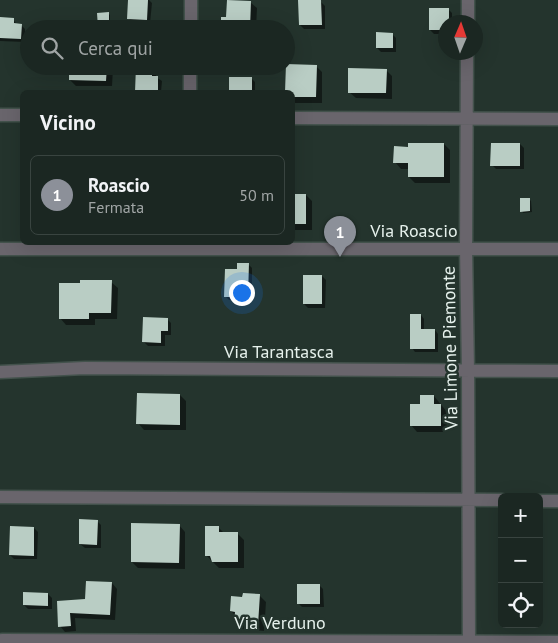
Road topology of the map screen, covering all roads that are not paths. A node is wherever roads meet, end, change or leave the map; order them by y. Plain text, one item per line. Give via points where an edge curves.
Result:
1 (190, 0) edge
2 (468, 0) edge
3 (468, 15) edge
4 (190, 20) edge
5 (468, 60) edge
6 (190, 75) edge
7 (190, 90) edge
8 (0, 115) edge
9 (20, 115) edge
10 (295, 118) edge
11 (466, 118) junction
12 (558, 119) edge
13 (0, 248) edge
14 (466, 248) junction
15 (558, 249) edge
16 (468, 370) junction
17 (558, 371) edge
18 (0, 372) edge
19 (1, 497) dead end
20 (469, 500) junction
21 (498, 500) edge
22 (543, 501) edge
23 (558, 501) edge
24 (2, 640) dead end
25 (469, 642) edge
26 (558, 642) edge

1 - 4 street
2 - 3 street
5 - 11 street, Via Limone Piemonte
6 - 7 street
8 - 9 street
10 - 11 street
11 - 12 street
11 - 14 street, Via Limone Piemonte
13 - 14 street, Via Roascio
14 - 15 street, Via Roascio
14 - 16 street, Via Limone Piemonte
16 - 17 street, Via Tarantasca
16 - 18 street, Via Tarantasca via 85,368
16 - 20 street, Via Limone Piemonte
19 - 20 street
20 - 21 street
20 - 25 street, Via Limone Piemonte
22 - 23 street
24 - 25 street, Via Verduno
25 - 26 street, Via Verduno

